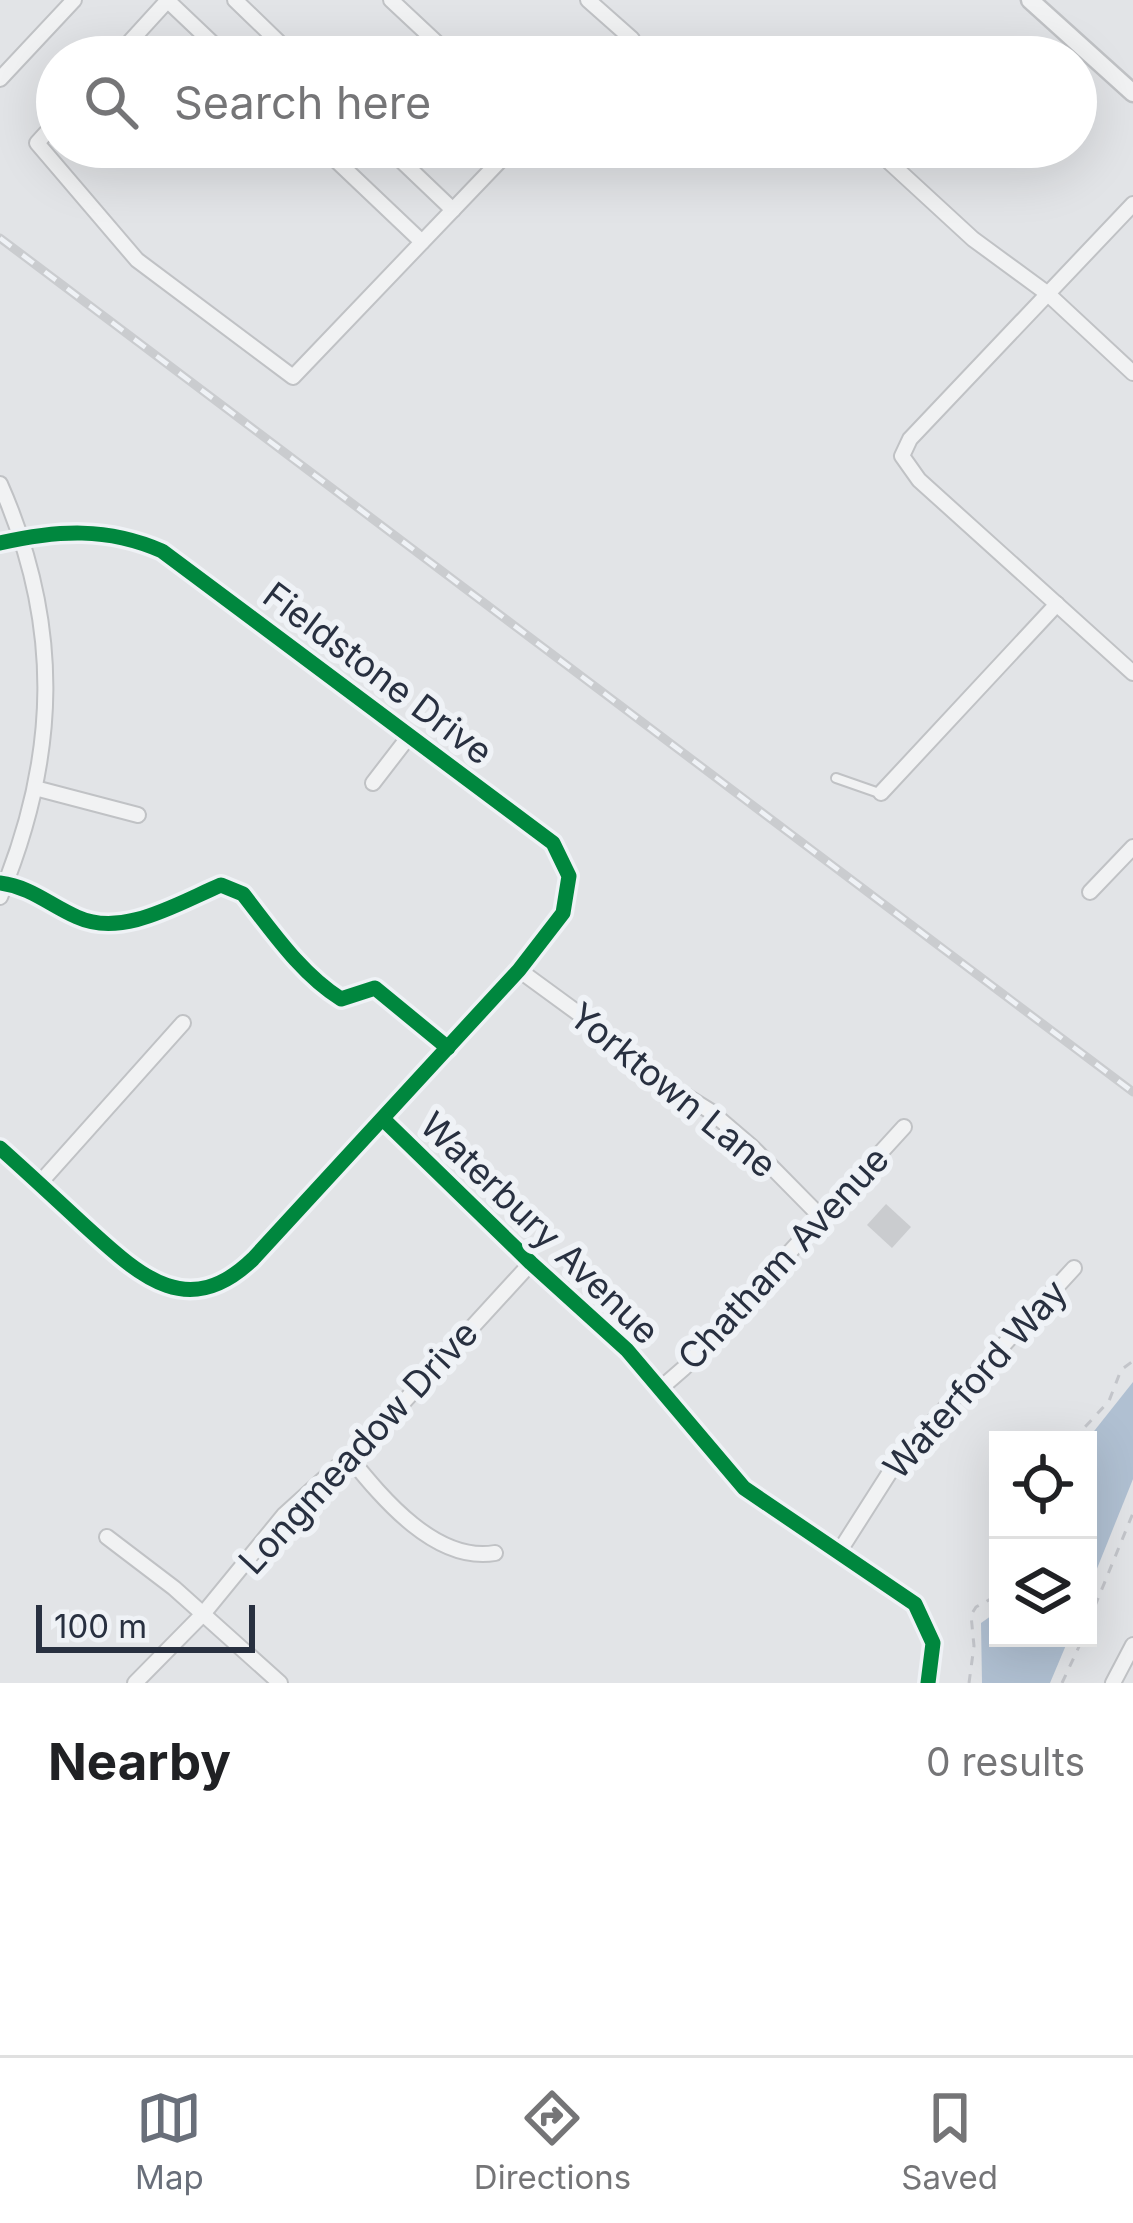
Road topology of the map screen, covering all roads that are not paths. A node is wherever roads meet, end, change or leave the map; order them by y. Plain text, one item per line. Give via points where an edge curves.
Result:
1 (74, 0) edge
2 (168, 0) edge
3 (235, 0) edge
4 (391, 0) edge
5 (588, 0) edge
6 (1030, 0) edge
7 (41, 36) edge
8 (135, 36) edge
9 (205, 36) edge
10 (272, 36) edge
11 (430, 36) edge
12 (629, 36) edge
13 (1070, 36) edge
14 (36, 41) edge
15 (1097, 60) edge
16 (0, 80) edge
17 (1133, 93) edge
18 (58, 168) edge
19 (344, 168) edge
20 (409, 168) edge
21 (493, 168) edge
22 (896, 168) edge
23 (1133, 204) edge
24 (453, 210) junction
25 (422, 242) junction
26 (1048, 294) junction
27 (1133, 373) edge
28 (0, 484) edge
29 (24, 538) junction
30 (0, 543) edge
31 (1057, 604) junction
32 (1133, 673) edge
33 (410, 735) junction
34 (836, 778) dead end
35 (373, 783) dead end
36 (34, 788) junction
37 (881, 793) joint
38 (138, 815) dead end
39 (1133, 847) edge
40 (1090, 892) dead end
41 (0, 897) edge
42 (519, 970) junction
43 (183, 1023) dead end
44 (383, 1118) junction
45 (904, 1126) dead end
46 (0, 1148) edge
47 (39, 1184) junction
48 (821, 1217) junction
49 (531, 1263) junction
50 (1075, 1268) dead end
51 (661, 1388) junction
52 (349, 1456) junction
53 (107, 1537) dead end
54 (839, 1552) junction
55 (496, 1553) dead end
56 (203, 1614) junction
57 (1133, 1645) edge
58 (136, 1683) edge
59 (280, 1683) edge
60 (928, 1683) edge
61 (1113, 1683) edge

1 - 7 street
2 - 8 street
2 - 9 street
3 - 10 street
4 - 11 street
5 - 12 street
6 - 13 street
14 - 16 street
15 - 17 street
18 - 25 street via 137,260 293,377
19 - 25 street
20 - 24 street
21 - 24 street
22 - 26 street
23 - 26 street
24 - 25 street
26 - 27 street
26 - 31 street via 903,448 904,464
28 - 29 street
29 - 30 street, Fieldstone Drive
29 - 33 street, Fieldstone Drive via 88,530 162,551
29 - 36 street via 47,663
31 - 32 street
31 - 37 street
33 - 35 street
33 - 42 street, Fieldstone Drive via 553,843 569,876 563,914
34 - 37 lane
36 - 38 street
36 - 41 street
39 - 40 street
42 - 44 street, Fieldstone Drive
42 - 48 street, Yorktown Lane via 628,1060 710,1111
43 - 47 street
44 - 47 street, Fieldstone Drive via 253,1259 224,1282 183,1290 157,1284 126,1262
44 - 49 street, Waterbury Avenue
45 - 48 street, Chatham Avenue
46 - 47 street, Fieldstone Drive
48 - 51 street, Chatham Avenue
49 - 51 street, Waterbury Avenue
49 - 52 street, Longmeadow Drive
50 - 54 street, Waterford Way via 897,1461
51 - 54 street, Waterbury Avenue via 744,1488
52 - 55 street via 417,1526 453,1549
52 - 56 street, Longmeadow Drive via 284,1515
53 - 56 street
54 - 60 street, Waterbury Avenue via 921,1613 933,1643
56 - 58 street, Longmeadow Drive
56 - 59 street
57 - 61 street

